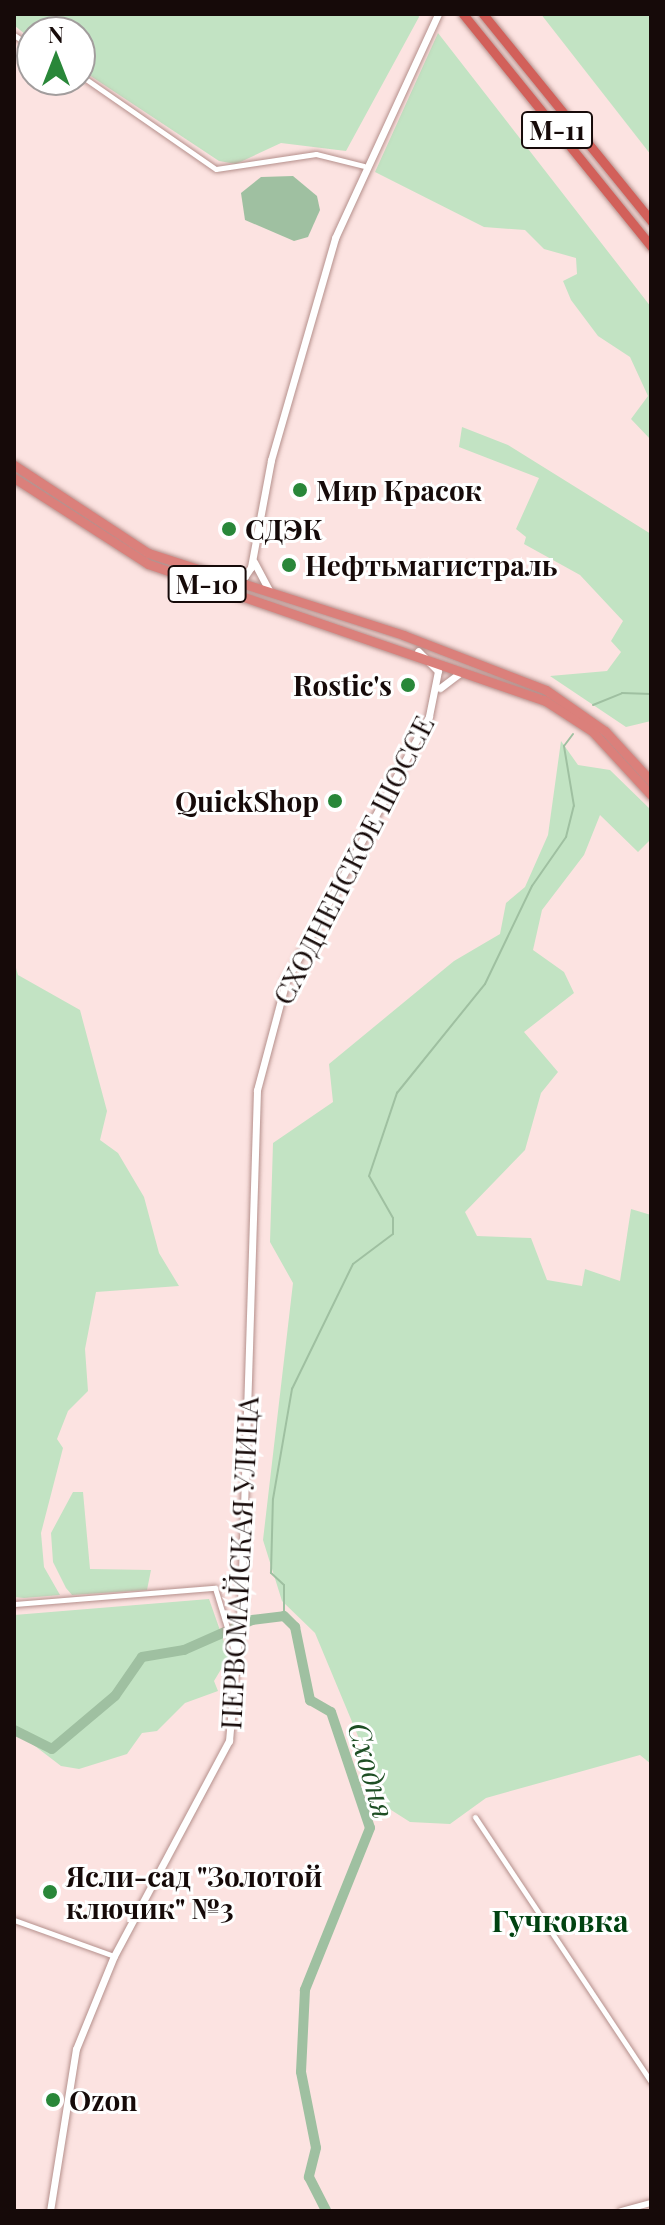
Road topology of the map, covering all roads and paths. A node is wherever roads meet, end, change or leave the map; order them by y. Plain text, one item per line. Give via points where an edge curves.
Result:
1 (438, 14) edge
2 (463, 14) edge
3 (483, 14) edge
4 (96, 86) edge
5 (364, 166) junction
6 (651, 221) edge
7 (651, 246) edge
8 (14, 465) edge
9 (14, 478) edge
10 (253, 560) junction
11 (222, 576) junction
12 (269, 590) junction
13 (418, 651) junction
14 (476, 672) junction
15 (435, 697) junction
16 (651, 781) edge
17 (651, 795) edge
18 (256, 1262) joint
19 (14, 1604) edge
20 (235, 1641) junction
21 (475, 1817) dead end
22 (14, 1920) edge
23 (114, 1956) junction
24 (651, 2082) edge
25 (651, 2203) edge
26 (50, 2211) edge
27 (621, 2211) edge

1 - 5 main road
2 - 7 highway, М-11
3 - 6 highway, М-11
4 - 5 street via 216,169 316,154
5 - 10 main road via 314,305 271,460
8 - 11 highway, М-10 via 130,543
9 - 13 highway, М-10 via 148,564
10 - 11 main road via 245,576
10 - 12 main road
11 - 12 highway, М-10
12 - 16 highway, М-10 via 546,690 605,731
13 - 14 highway, М-10
13 - 15 main road, СХОДНЕНСКОЕ ШОССЕ via 438,671
14 - 15 main road, СХОДНЕНСКОЕ ШОССЕ via 449,676
14 - 17 highway, М-10 via 568,714
15 - 18 main road, СХОДНЕНСКОЕ ШОССЕ via 275,1008 255,1102
18 - 20 main road, ПЕРВОМАЙСКАЯ УЛИЦА
19 - 20 street via 215,1588
20 - 23 main road, ПЕРВОМАЙСКАЯ УЛИЦА via 226,1749
21 - 24 street
22 - 23 street
23 - 26 main road, ПЕРВОМАЙСКАЯ УЛИЦА via 69,2076
25 - 27 street

